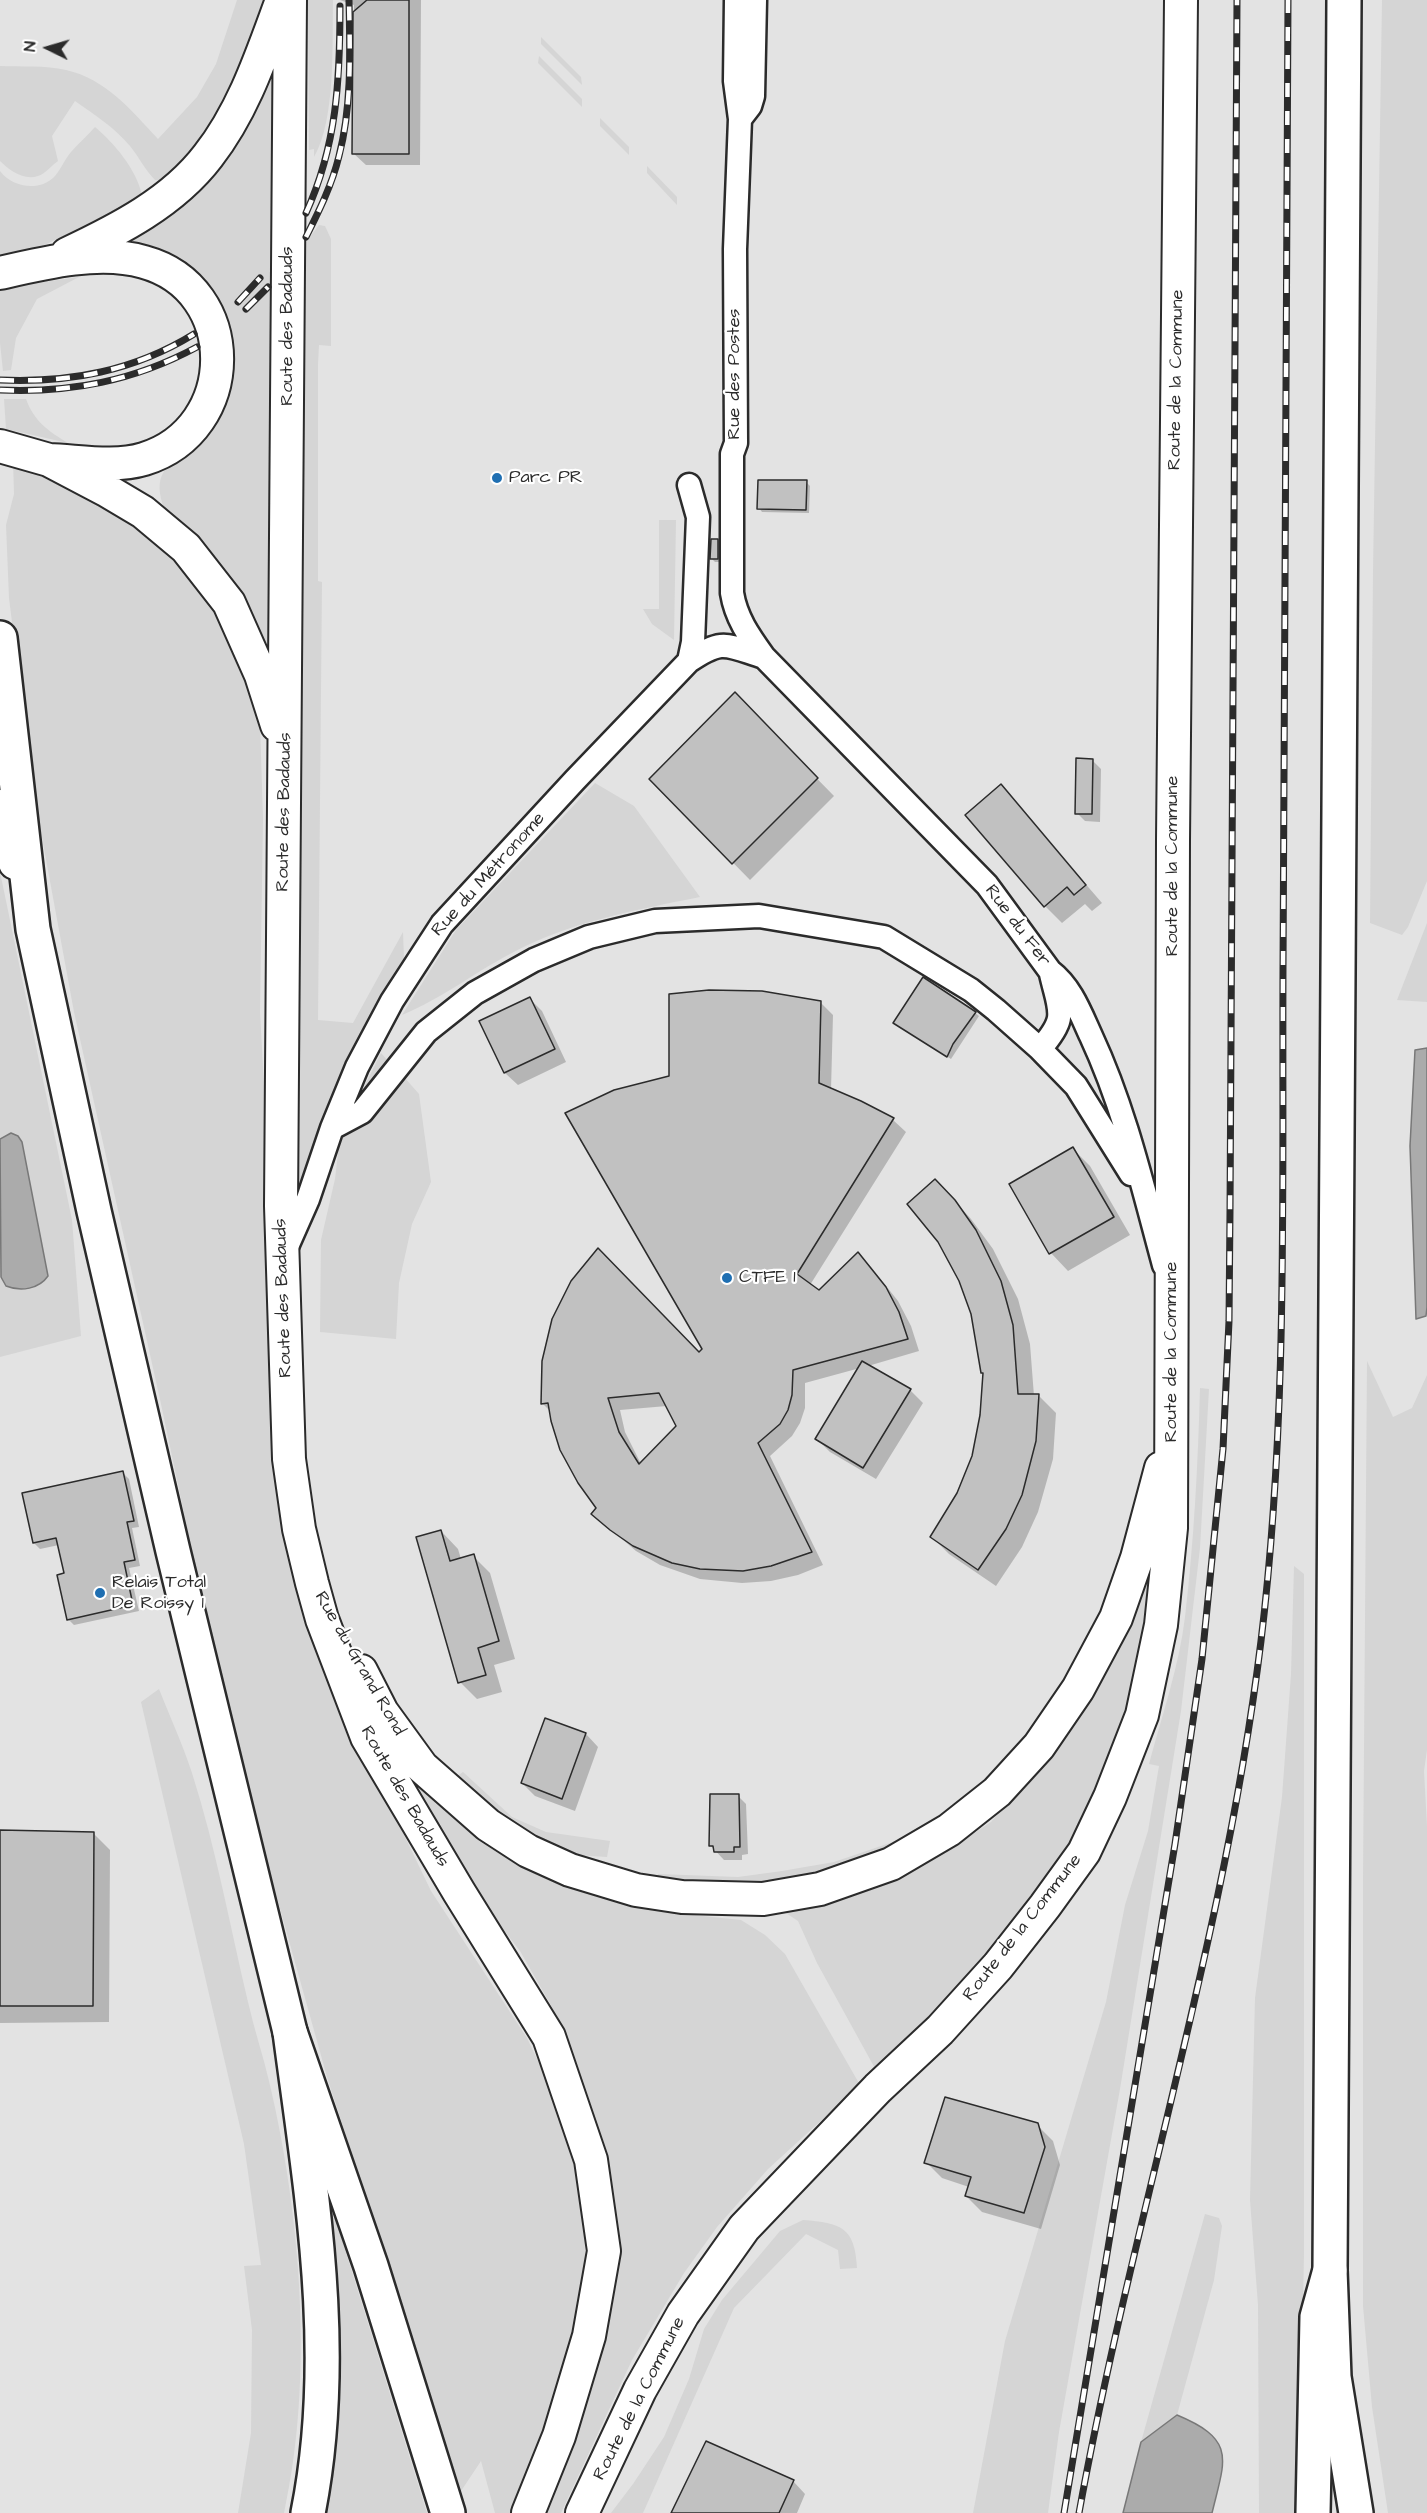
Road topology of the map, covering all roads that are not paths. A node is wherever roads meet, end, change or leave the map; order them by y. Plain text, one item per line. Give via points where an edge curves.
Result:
1 (282, 0) edge
2 (290, 0) edge
3 (736, 0) edge
4 (755, 0) edge
5 (1181, 0) edge
6 (1344, 0) edge
7 (740, 119) junction
8 (52, 261) junction
9 (0, 273) edge
10 (0, 446) edge
11 (49, 460) junction
12 (689, 485) dead end
13 (743, 626) joint
14 (0, 638) edge
15 (764, 657) junction
16 (689, 661) junction
17 (285, 749) junction
18 (0, 806) edge
19 (33, 929) junction
20 (1050, 971) junction
21 (1040, 1049) junction
22 (332, 1128) junction
23 (1146, 1199) junction
24 (283, 1255) junction
25 (1173, 1296) junction
26 (1172, 1425) junction
27 (312, 1583) junction
28 (290, 2032) junction
29 (1330, 2270) junction
30 (308, 2513) edge
31 (448, 2513) edge
32 (528, 2513) edge
33 (582, 2513) edge
34 (1312, 2513) edge
35 (1356, 2513) edge

1 - 8 main road via 252,82 208,157 176,190 139,217
2 - 17 main road, Route des Badauds
3 - 7 street, Rue des Postes via 735,81
4 - 7 street, Rue des Postes via 753,96
5 - 25 main road, Route de la Commune
6 - 29 main road
7 - 13 street, Rue des Postes via 732,593
8 - 9 main road
8 - 11 main road via 143,261 176,277 203,306 214,331 218,356 217,378 202,417 168,448 144,459 116,463
10 - 11 main road
11 - 17 main road via 143,512 186,548 230,603 261,675
12 - 16 street via 698,516
13 - 15 street, Rue du Fer
14 - 19 main road
15 - 16 street, Rue du Métronome via 720,645
15 - 20 street, Rue du Fer via 987,885
16 - 22 street, Rue du Métronome via 442,924 392,1001 357,1067
17 - 24 main road, Route des Badauds
18 - 19 main road
19 - 28 main road via 110,1279
20 - 21 street via 1060,1013 1057,1029
20 - 23 street, Rue du Fer via 1063,981 1072,996 1106,1066
21 - 22 street via 971,990 884,937 759,916 655,921 589,937 534,960 475,993 426,1032 362,1112
21 - 23 street via 1076,1086
22 - 24 street, Rue du Métronome via 308,1199
23 - 25 street, Rue du Fer
24 - 27 main road, Route des Badauds via 289,1459
25 - 26 main road, Route de la Commune
26 - 27 main road, Rue du Grand Rond via 1137,1558 1116,1618 1078,1689 1039,1746 997,1792 949,1830 891,1864 797,1893 763,1899 682,1898 570,1870 528,1851 488,1825 422,1767 382,1712
26 - 33 main road, Route de la Commune via 1172,1528 1159,1637 1142,1715 1084,1852 1046,1906 940,2030 878,2088 744,2228 678,2324 640,2390
27 - 32 main road, Route des Badauds via 367,1737 549,2037 591,2160 604,2251 591,2326 560,2436
28 - 30 main road via 317,2237 323,2331 322,2400
28 - 31 main road via 371,2266
29 - 34 main road via 1317,2318
29 - 35 main road via 1334,2377

